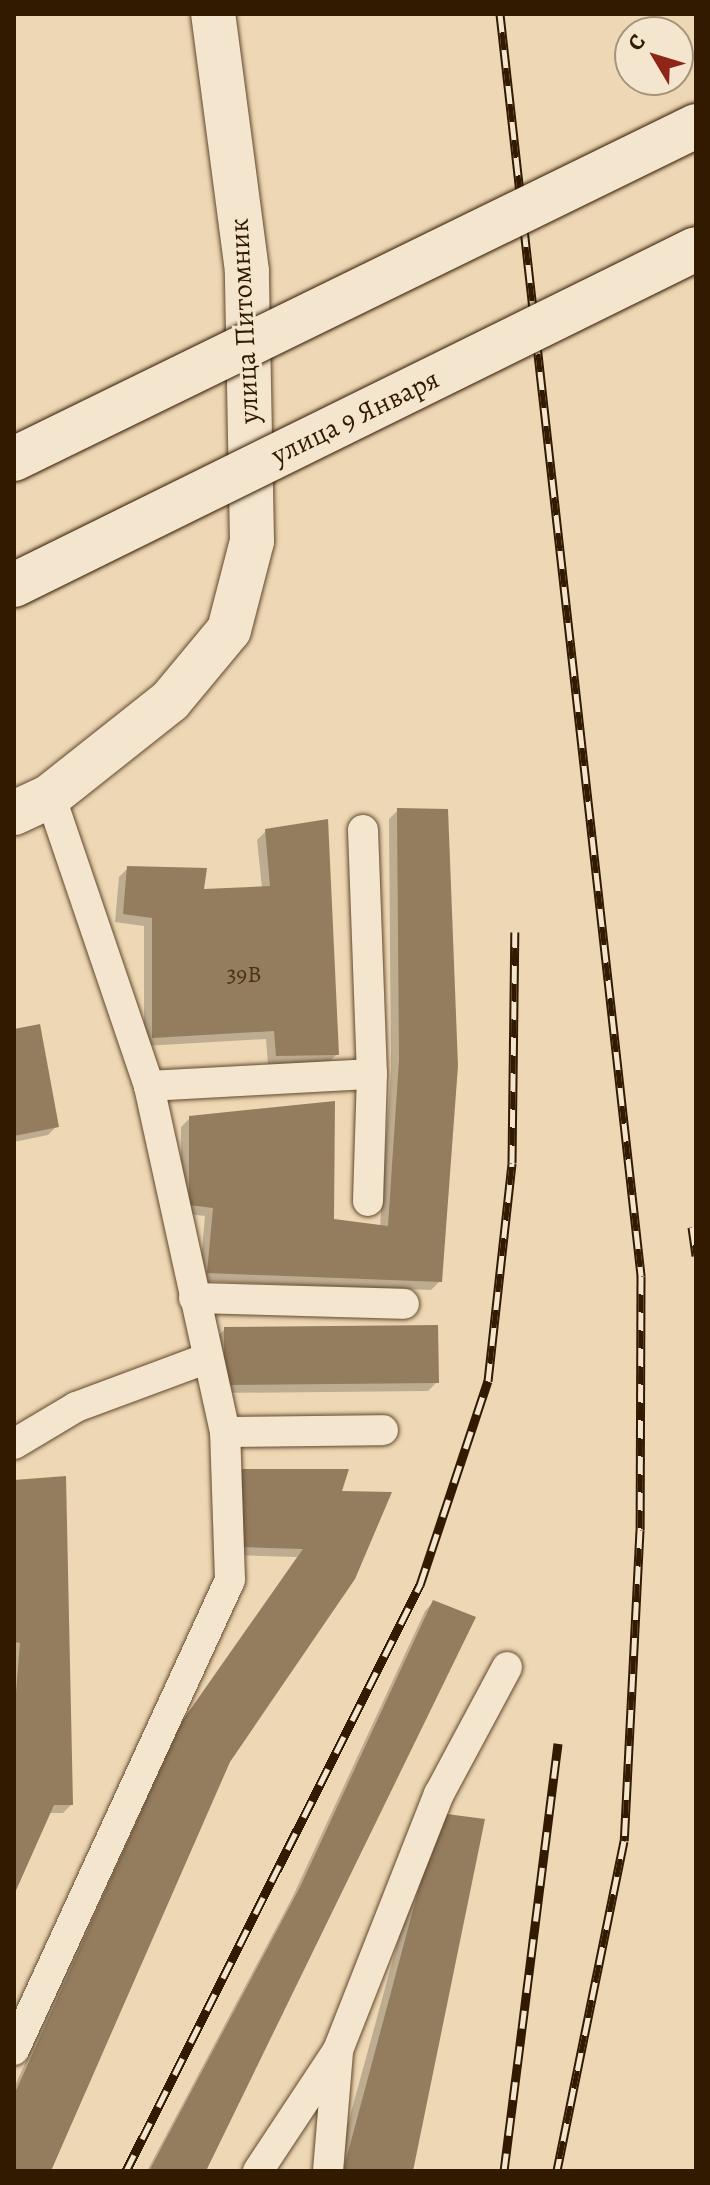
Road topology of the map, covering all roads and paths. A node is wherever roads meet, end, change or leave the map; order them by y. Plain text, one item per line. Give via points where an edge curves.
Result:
1 (213, 14) edge
2 (696, 126) edge
3 (696, 249) edge
4 (14, 459) edge
5 (14, 585) edge
6 (32, 804) edge
7 (363, 830) dead end
8 (372, 1074) junction
9 (149, 1086) junction
10 (368, 1201) dead end
11 (194, 1298) junction
12 (404, 1304) dead end
13 (208, 1358) junction
14 (383, 1430) dead end
15 (225, 1432) junction
16 (14, 1444) edge
17 (507, 1667) dead end
18 (14, 2050) edge
19 (338, 2050) junction
20 (258, 2171) edge
21 (328, 2171) edge

1 - 6 main road, улица Питомник via 247,271 252,541 229,630 170,701
2 - 4 main road, bridge
3 - 5 main road, улица 9 Января, bridge
6 - 9 lane
7 - 8 lane
8 - 9 lane
8 - 10 lane
9 - 11 lane
11 - 12 lane
11 - 13 lane
13 - 15 lane
13 - 16 lane via 76,1407
14 - 15 lane
15 - 18 lane via 230,1580
17 - 19 lane via 439,1794
19 - 20 lane
19 - 21 lane

